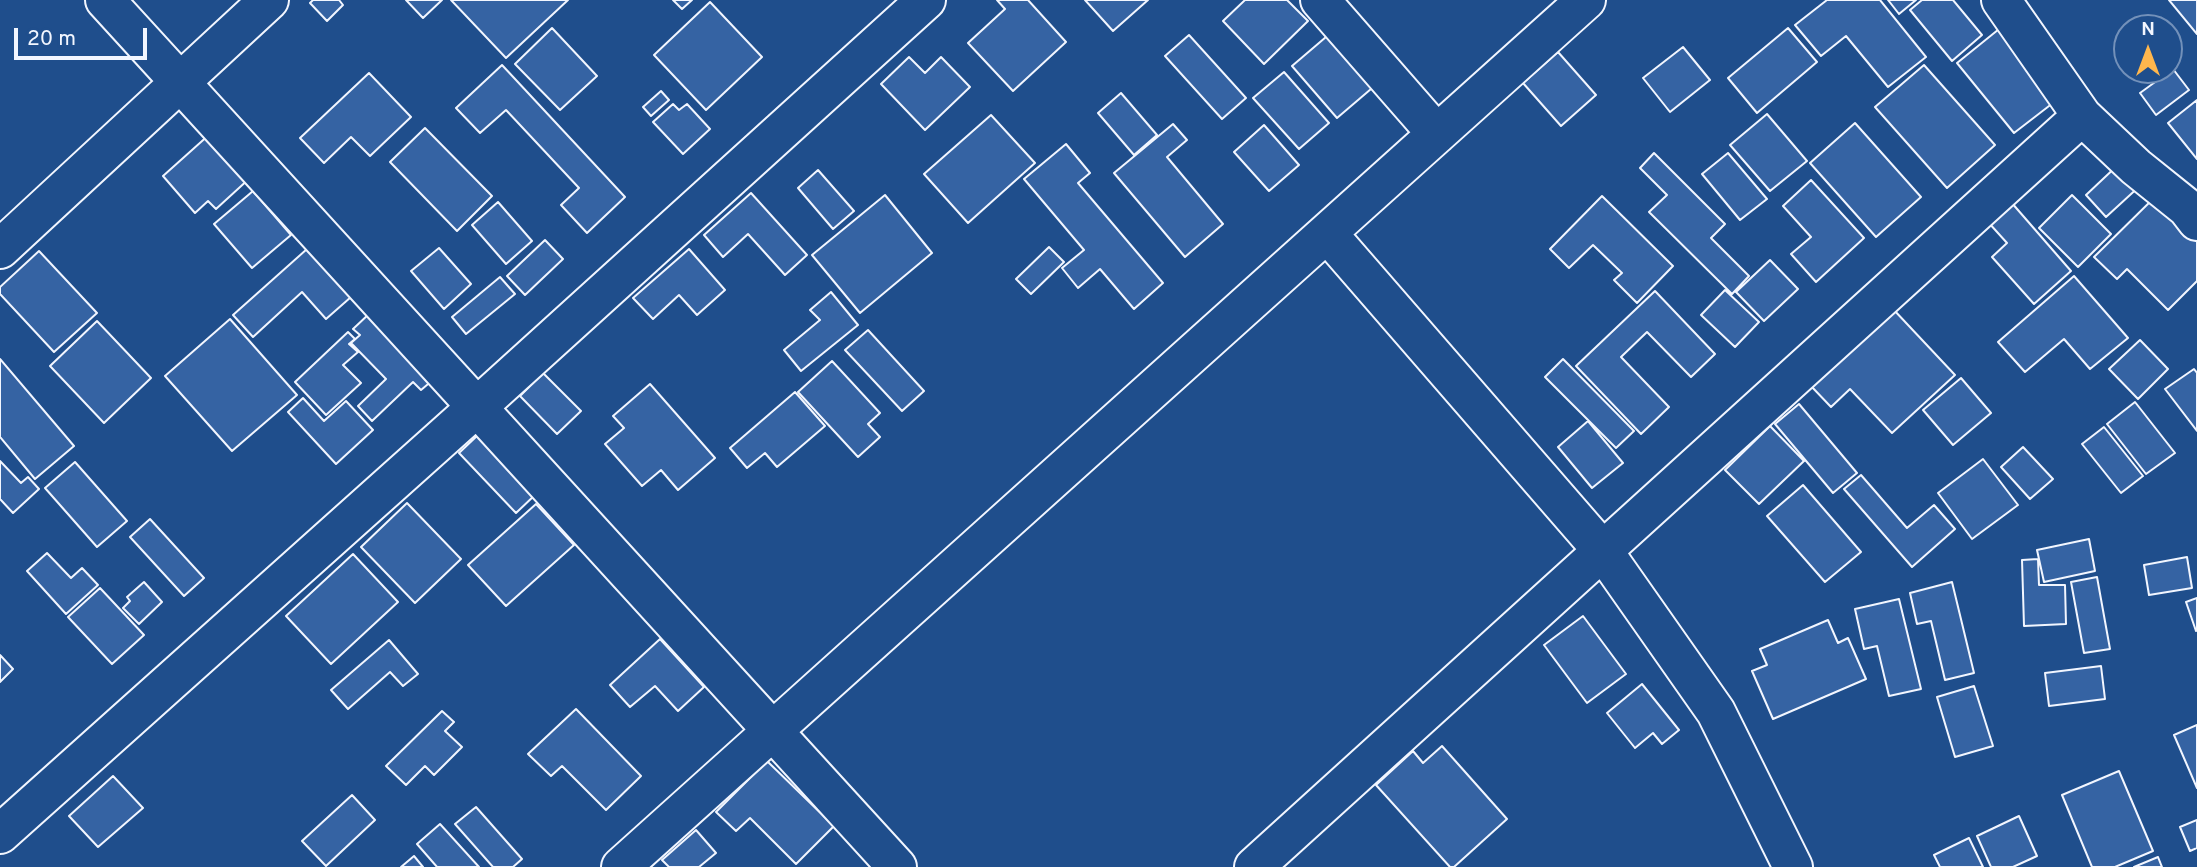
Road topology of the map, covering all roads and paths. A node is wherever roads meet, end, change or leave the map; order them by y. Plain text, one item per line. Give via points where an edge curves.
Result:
1 (105, 0) edge
2 (269, 0) edge
3 (926, 0) edge
4 (1320, 0) edge
5 (1586, 0) edge
6 (2001, 0) edge
7 (180, 82) junction
8 (2082, 116) junction
9 (1437, 134) junction
10 (2197, 221) edge
11 (1327, 233) junction
12 (0, 249) edge
13 (477, 407) junction
14 (1603, 551) junction
15 (773, 731) junction
16 (0, 834) edge
17 (621, 867) edge
18 (897, 867) edge
19 (1254, 867) edge
20 (1793, 867) edge

1 - 7 street
2 - 7 street
3 - 13 street
4 - 9 street
5 - 9 street
6 - 8 street
7 - 12 street
7 - 13 street
8 - 10 street
8 - 14 street
9 - 11 street
11 - 14 street
11 - 15 street
13 - 15 street
13 - 16 street
14 - 19 street
14 - 20 street via 1716,712
15 - 17 street
15 - 18 street

